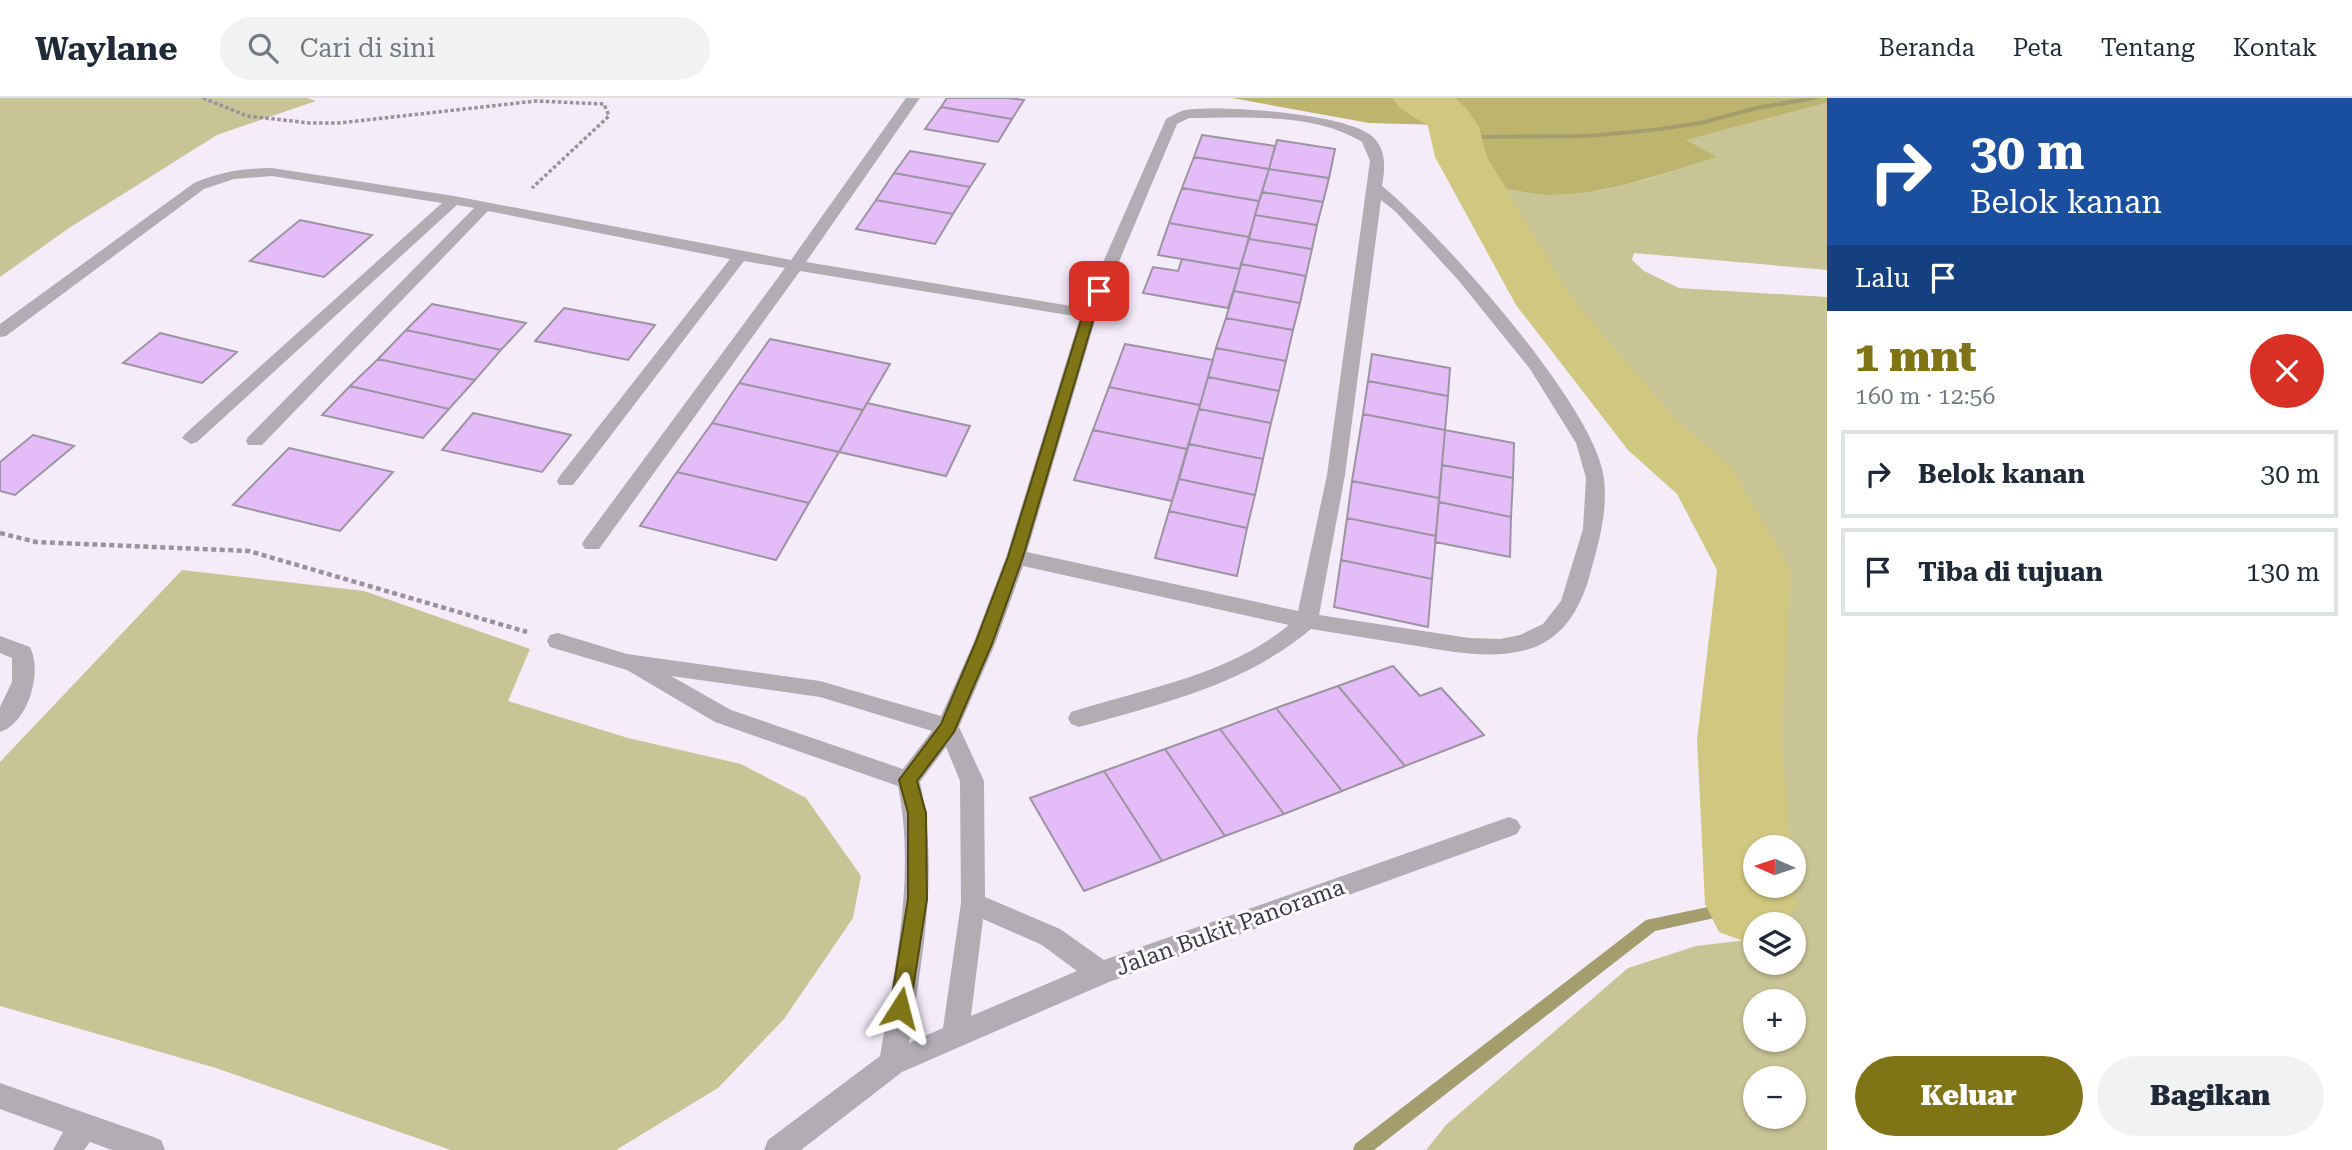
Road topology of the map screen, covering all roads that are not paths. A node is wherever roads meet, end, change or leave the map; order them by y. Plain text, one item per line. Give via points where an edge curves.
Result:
1 (913, 98) edge
2 (1374, 187) junction
3 (454, 200) junction
4 (484, 207) junction
5 (740, 257) junction
6 (795, 265) junction
7 (1089, 314) junction
8 (0, 332) edge
9 (191, 438) dead end
10 (255, 442) dead end
11 (566, 481) dead end
12 (592, 544) dead end
13 (1016, 557) junction
14 (1307, 621) junction
15 (558, 640) road end
16 (0, 644) edge
17 (627, 662) junction
18 (1079, 718) dead end
19 (0, 723) edge
20 (948, 727) junction
21 (908, 780) junction
22 (1509, 827) dead end
23 (973, 903) junction
24 (1101, 973) junction
25 (955, 1037) junction
26 (892, 1063) junction
27 (0, 1096) edge
28 (85, 1126) junction
29 (67, 1150) edge
30 (150, 1150) edge
31 (778, 1150) edge

1 - 6 street
2 - 7 street via 1378,164 1369,140 1341,126 1214,114 1177,117
2 - 14 street via 1336,475
2 - 14 street via 1401,209 1465,278 1566,408 1585,443 1595,478 1593,529 1571,604 1550,629 1525,642 1469,646
3 - 4 street
3 - 8 street via 272,172 219,177 199,186
3 - 9 street
4 - 5 street
4 - 10 street
5 - 6 street
5 - 11 street
6 - 7 street
6 - 12 street
7 - 13 street
13 - 14 street
13 - 20 street
14 - 18 street via 1249,662 1183,689
15 - 17 street
16 - 19 street via 22,653 26,676 13,707
17 - 20 street via 820,689
17 - 21 street via 723,716
20 - 21 street
20 - 23 street via 972,781
21 - 26 street via 917,813 917,899
22 - 24 street, Jalan Bukit Panorama
23 - 24 street via 1051,937
23 - 25 street
24 - 25 street, Jalan Bukit Panorama
25 - 26 street, Jalan Bukit Panorama
26 - 31 street, Jalan Bukit Panorama
27 - 28 street
28 - 29 street
28 - 30 street

